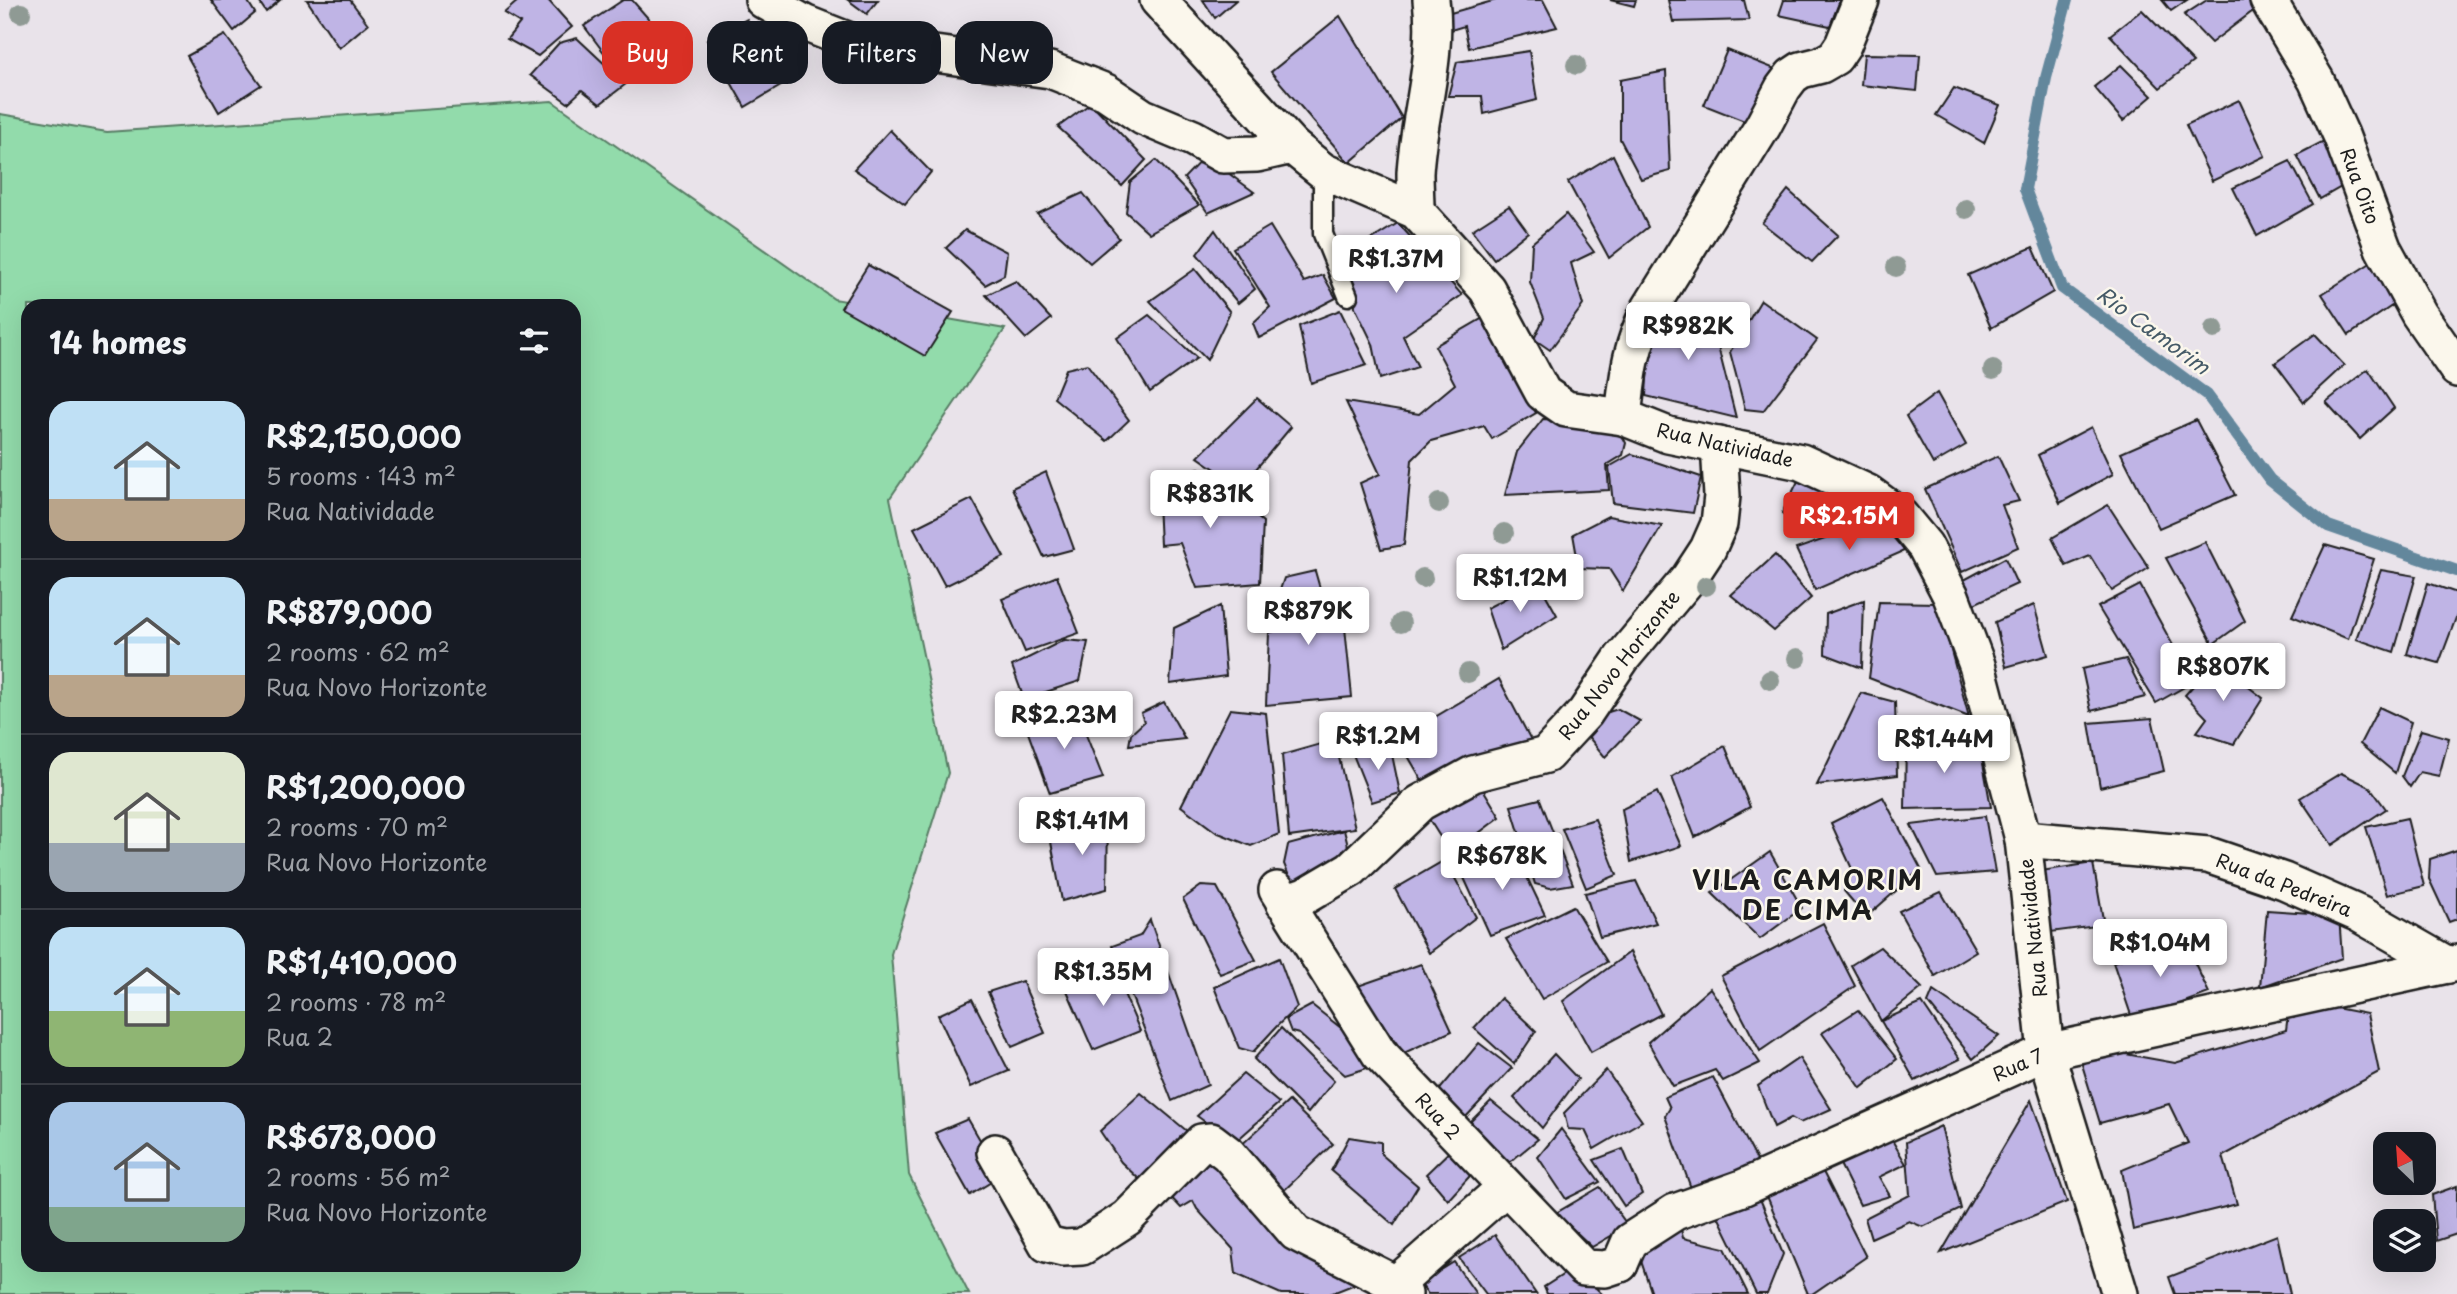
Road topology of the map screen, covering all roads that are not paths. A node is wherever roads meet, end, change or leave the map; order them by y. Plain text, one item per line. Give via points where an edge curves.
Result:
1 (763, 0) edge
2 (1158, 0) edge
3 (1431, 0) edge
4 (1861, 0) edge
5 (2268, 0) edge
6 (1292, 146) junction
7 (1322, 171) junction
8 (1416, 211) junction
9 (1348, 296) dead end
10 (2457, 369) edge
11 (1623, 417) junction
12 (1719, 445) junction
13 (2023, 839) junction
14 (1281, 896) joint
15 (2453, 964) edge
16 (2046, 1052) junction
17 (995, 1152) dead end
18 (1506, 1187) junction
19 (1624, 1279) edge
20 (1400, 1289) edge
21 (2120, 1294) edge

1 - 6 street via 855,43 1050,70 1105,92 1143,117 1223,155
2 - 6 street, Rua Natividade
3 - 8 street via 1431,62 1415,172
4 - 11 street via 1835,57 1801,70 1783,88 1650,309 1633,346
5 - 10 street, Rua Oito via 2316,80 2383,248 2419,314
6 - 7 street, Rua Natividade
7 - 8 street, Rua Natividade
7 - 9 lane via 1323,233
8 - 11 street, Rua Natividade via 1487,289 1543,393 1566,409
11 - 12 street, Rua Natividade via 1668,435
12 - 13 street, Rua Natividade via 1801,462 1837,477 1901,517 1925,546 1951,596 1977,665
12 - 14 street, Rua Novo Horizonte via 1722,495 1708,549 1622,657 1585,713 1546,755 1473,774 1420,803 1351,869 1305,896
13 - 15 street, Rua da Pedreira via 2208,855 2359,914
13 - 16 street, Rua Natividade
14 - 18 street, Rua 2 via 1379,1053
15 - 16 street, Rua 7
16 - 19 street, Rua 7 via 1742,1188 1675,1212 1630,1241
16 - 21 street, Rua Natividade
17 - 20 street via 1047,1244 1063,1248 1082,1247 1127,1217 1202,1142 1211,1141 1228,1154 1296,1233
18 - 19 street, Rua 2 via 1584,1268 1605,1269
18 - 20 street

